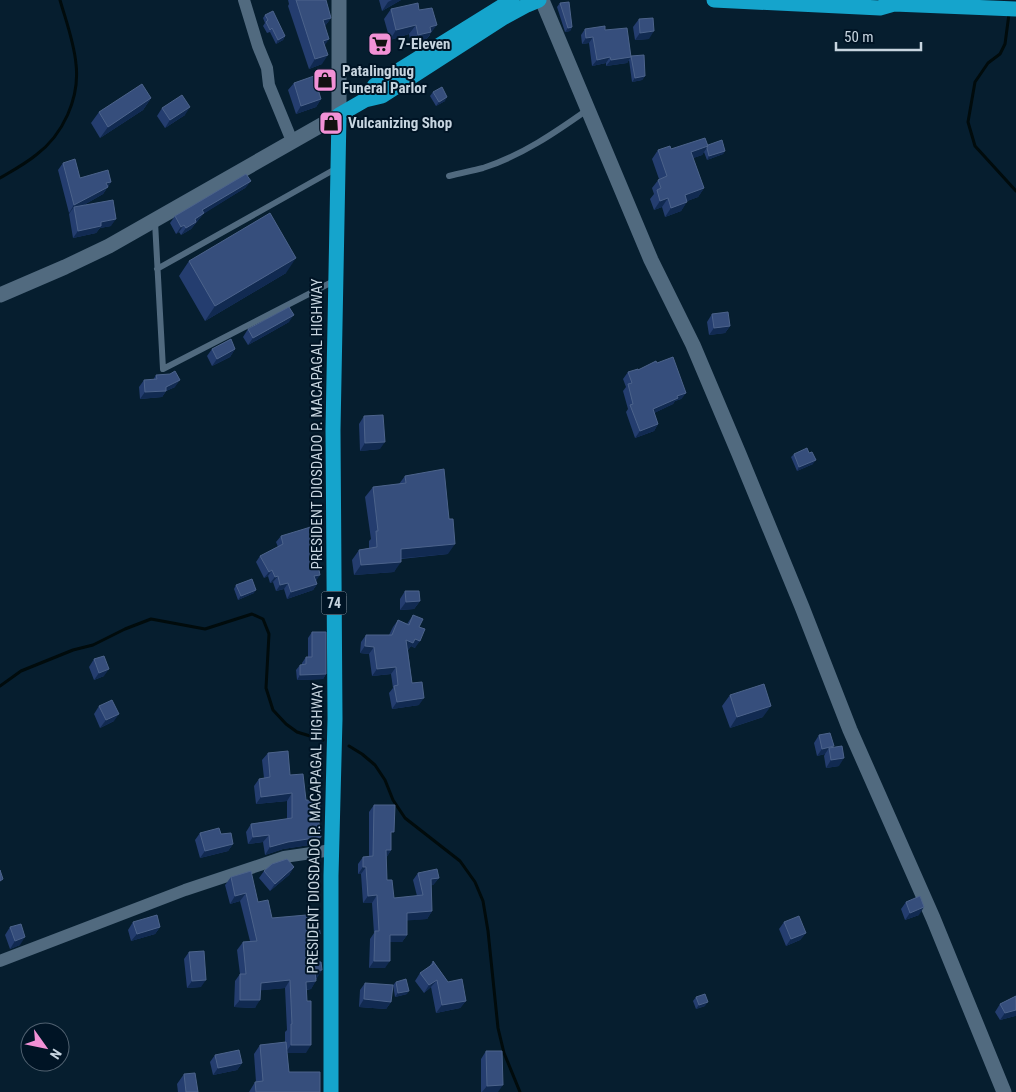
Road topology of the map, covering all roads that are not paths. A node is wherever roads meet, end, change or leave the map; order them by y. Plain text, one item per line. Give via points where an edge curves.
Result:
1 (244, 0) edge
2 (339, 0) edge
3 (512, 0) edge
4 (540, 0) edge
5 (714, 0) edge
6 (735, 1) edge
7 (889, 2) edge
8 (1016, 9) edge
9 (365, 100) junction
10 (588, 110) junction
11 (339, 115) junction
12 (292, 141) junction
13 (338, 167) junction
14 (449, 176) dead end
15 (155, 220) junction
16 (157, 269) junction
17 (335, 281) junction
18 (0, 295) edge
19 (332, 850) junction
20 (0, 961) edge
21 (331, 1092) edge
22 (1004, 1092) edge

1 - 12 street via 267,68 269,86
2 - 11 street
3 - 9 highway via 375,85
4 - 9 highway via 503,18 382,96
4 - 10 street
5 - 6 highway
6 - 7 highway via 880,8
7 - 8 highway
9 - 11 highway
10 - 14 lane via 506,159
10 - 22 street via 651,260 693,345 850,730
11 - 12 street
11 - 13 highway, PRESIDENT DIOSDADO P. MACAPAGAL HIGHWAY / 74
12 - 15 street
13 - 16 lane
13 - 17 highway, PRESIDENT DIOSDADO P. MACAPAGAL HIGHWAY / 74
15 - 16 lane
15 - 18 street via 65,268
16 - 17 lane via 163,369
17 - 19 highway, PRESIDENT DIOSDADO P. MACAPAGAL HIGHWAY / 74
19 - 20 street via 284,857 185,890
19 - 21 highway, PRESIDENT DIOSDADO P. MACAPAGAL HIGHWAY / 74

